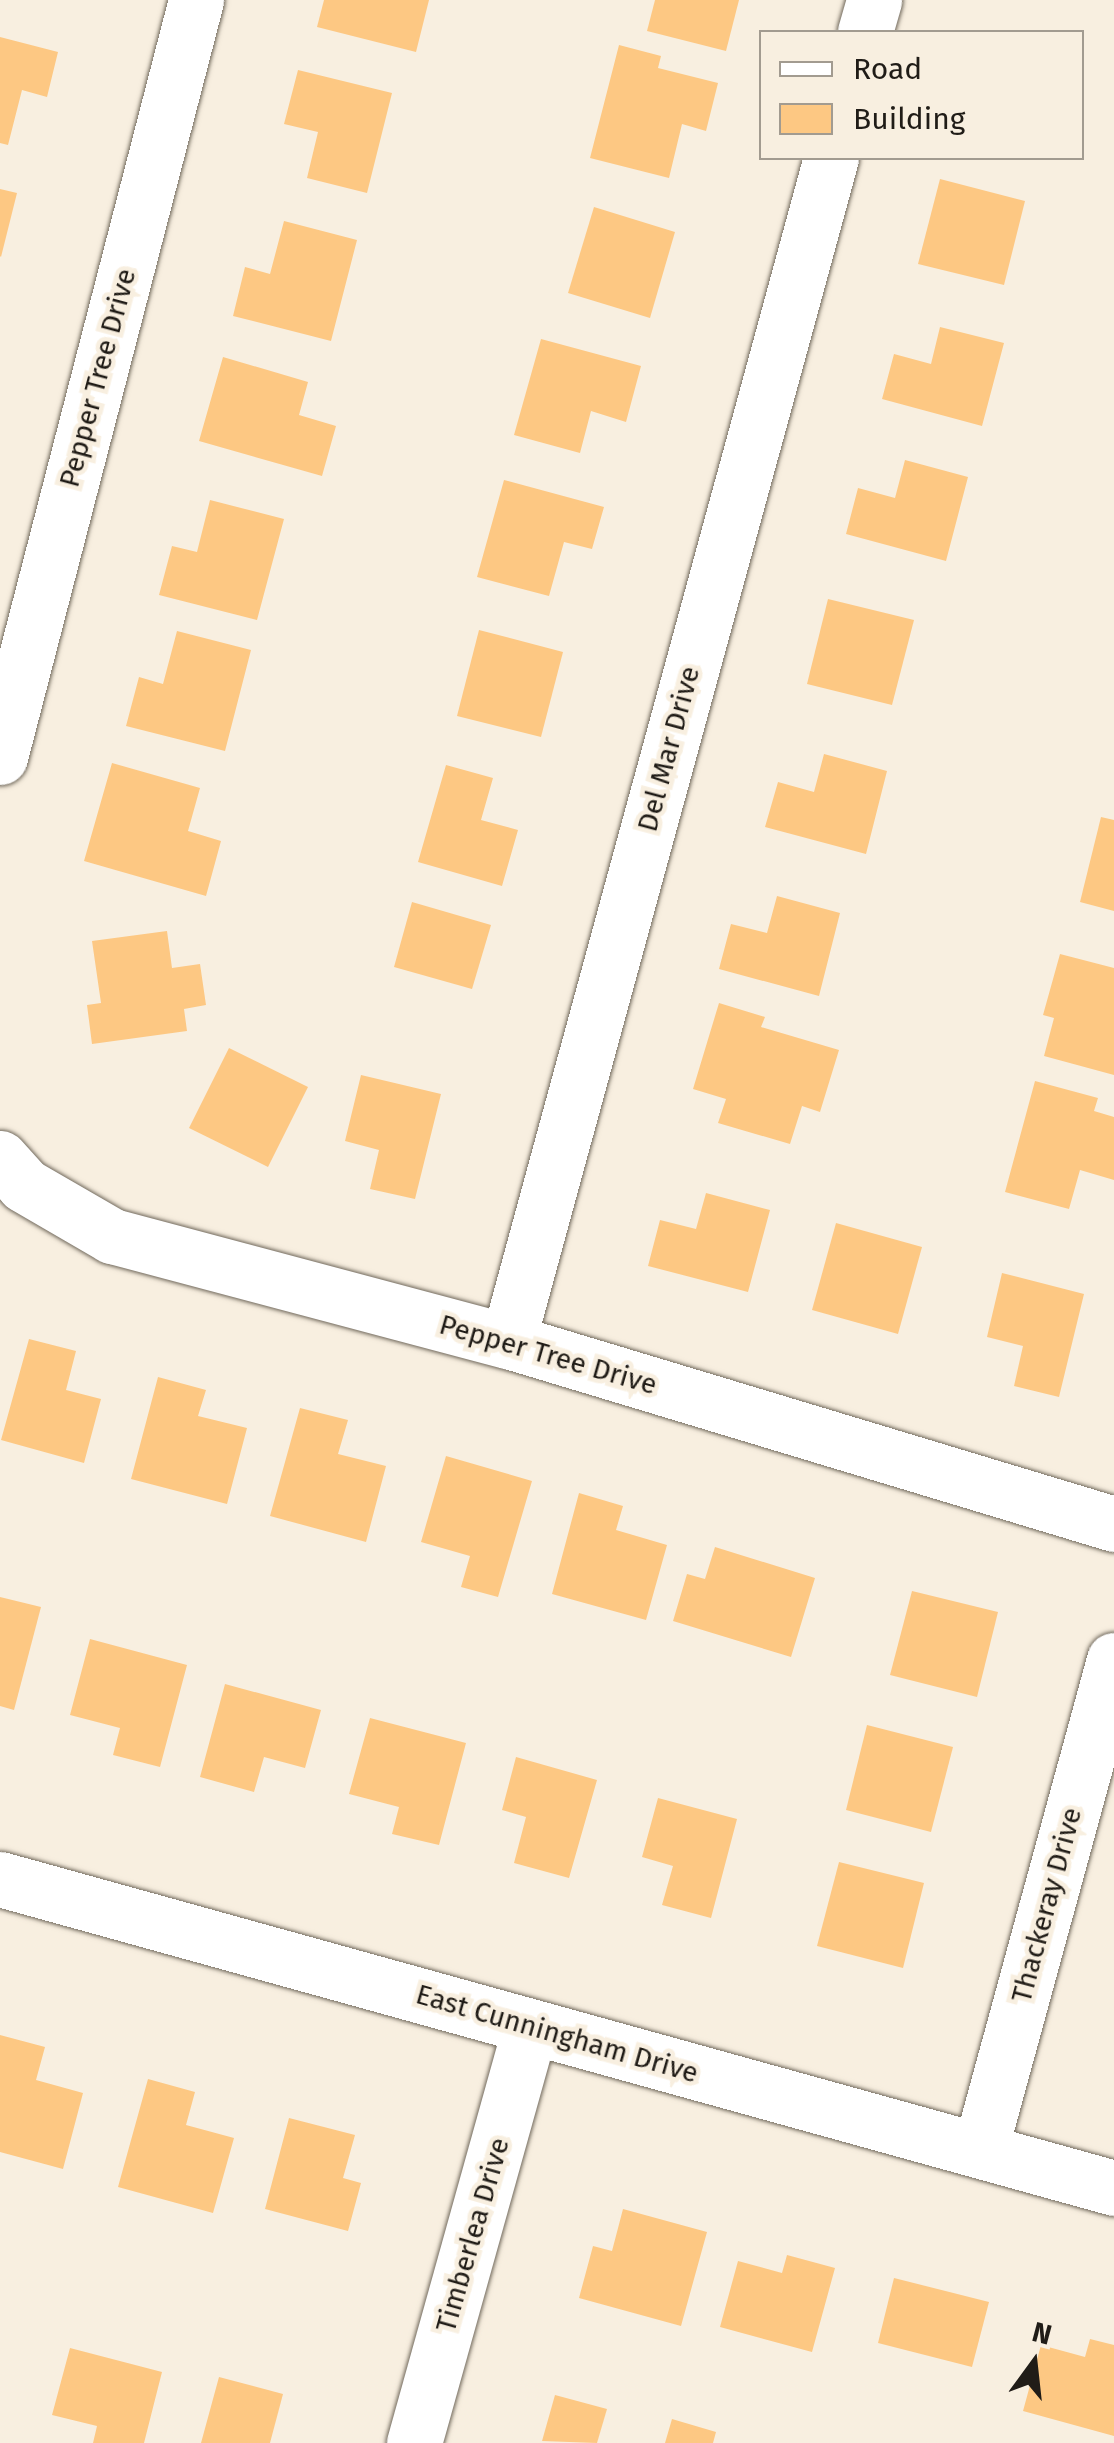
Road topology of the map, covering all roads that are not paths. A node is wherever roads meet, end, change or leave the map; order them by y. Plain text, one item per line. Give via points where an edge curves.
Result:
1 (196, 0) edge
2 (874, 0) edge
3 (866, 30) edge
4 (830, 160) edge
5 (0, 757) edge
6 (8, 1180) edge
7 (508, 1341) junction
8 (1114, 1524) edge
9 (1114, 1660) edge
10 (0, 1878) edge
11 (530, 2027) junction
12 (980, 2150) junction
13 (1114, 2188) edge
14 (414, 2443) edge

1 - 5 street, Pepper Tree Drive
2 - 3 street
4 - 7 street, Del Mar Drive
6 - 7 street, Pepper Tree Drive via 112,1236
7 - 8 street, Pepper Tree Drive
9 - 12 street, Thackeray Drive
10 - 11 street, East Cunningham Drive
11 - 12 street, East Cunningham Drive
11 - 14 street, Timberlea Drive
12 - 13 street, East Cunningham Drive

